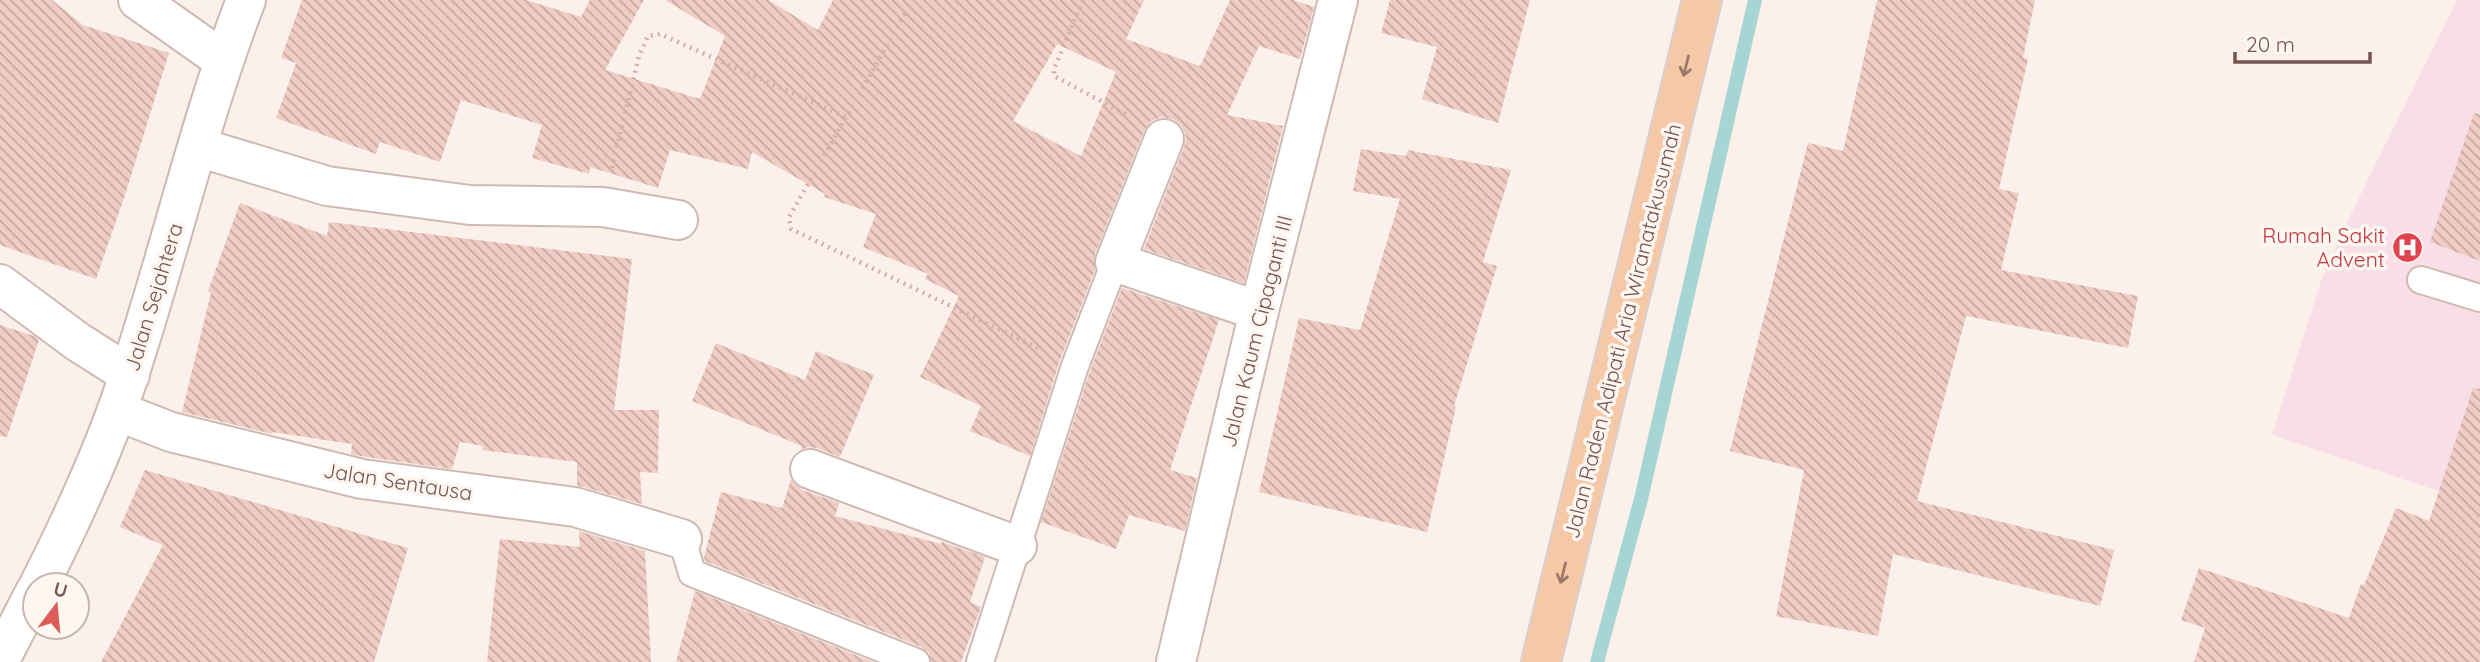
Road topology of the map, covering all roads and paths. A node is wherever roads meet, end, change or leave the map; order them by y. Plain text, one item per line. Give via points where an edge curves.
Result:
1 (138, 0) edge
2 (246, 0) edge
3 (1083, 0) edge
4 (1338, 0) edge
5 (1702, 0) edge
6 (905, 14) dead end
7 (223, 60) junction
8 (846, 117) junction
9 (1164, 139) joint
10 (198, 147) junction
11 (603, 207) junction
12 (678, 220) dead end
13 (1115, 262) junction
14 (2421, 280) dead end
15 (0, 284) edge
16 (2480, 298) edge
17 (1259, 312) junction
18 (1075, 366) junction
19 (130, 375) junction
20 (117, 411) junction
21 (810, 469) dead end
22 (682, 539) joint
23 (1017, 546) junction
24 (46, 571) edge
25 (21, 619) edge
26 (0, 660) edge
27 (916, 662) edge
28 (980, 662) edge
29 (1176, 662) edge
30 (1541, 662) edge

1 - 7 street
2 - 7 street, Jalan Sejahtera
3 - 9 path via 1054,69 1056,79
4 - 17 street, Jalan Kaum Cipaganti III
5 -> 30 main road, Jalan Raden Adipati Aria Wiranatakusumah
6 - 8 path
7 - 10 street, Jalan Sejahtera
8 - 11 path via 660,34 648,36 639,56
8 - 18 path via 789,217 791,229
9 - 13 street
10 - 11 street via 327,186 470,205
10 - 19 street, Jalan Sejahtera
11 - 12 street
13 - 17 street
13 - 18 lane
14 - 16 lane
15 - 19 street
17 - 29 street, Jalan Kaum Cipaganti III
18 - 23 lane
19 - 20 street, Jalan Sejahtera
20 - 22 street, Jalan Sentausa via 171,432 362,479 575,507
20 - 24 street, Jalan Sejahtera
21 - 23 street
22 - 27 lane via 692,573
23 - 28 lane
25 - 26 street

